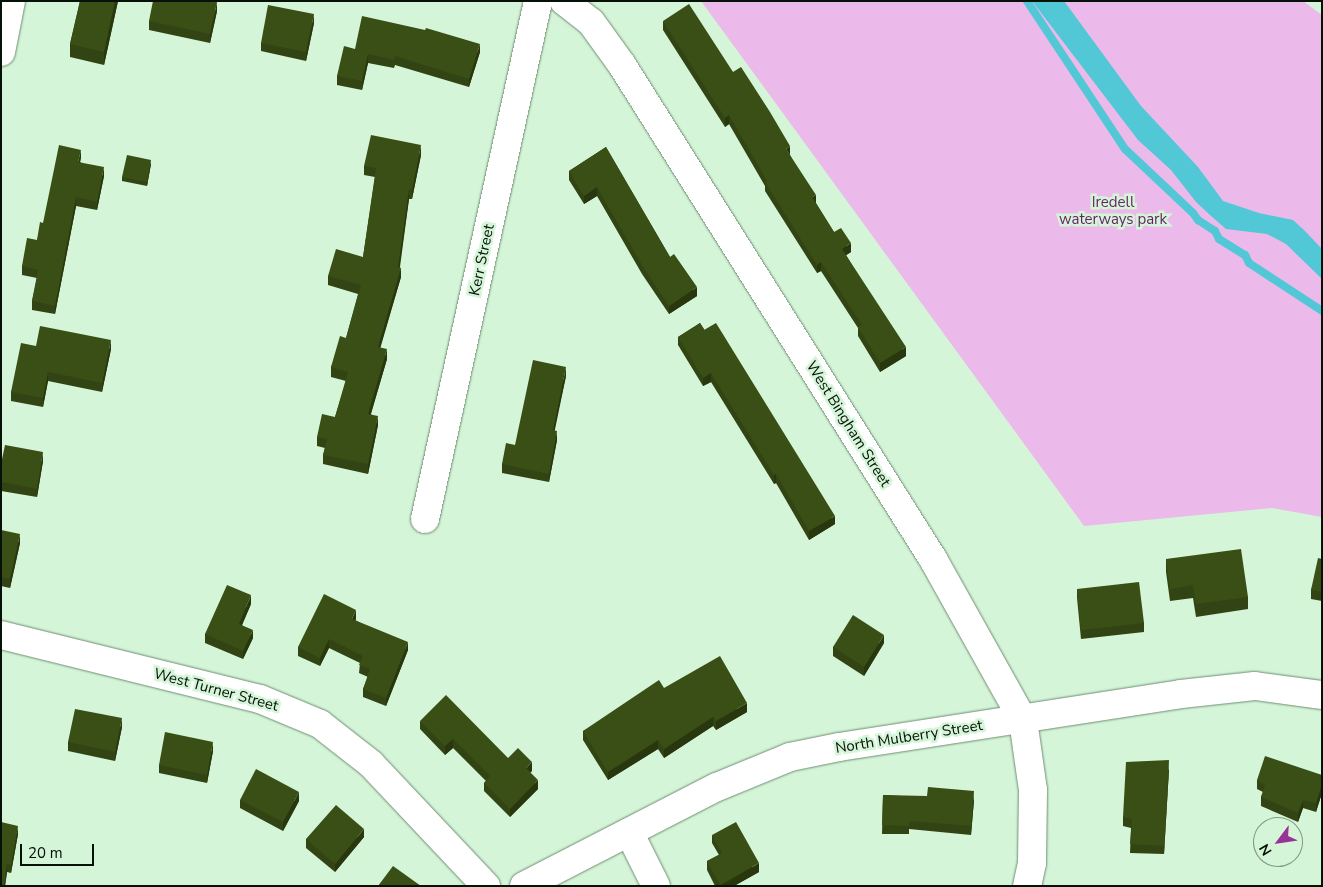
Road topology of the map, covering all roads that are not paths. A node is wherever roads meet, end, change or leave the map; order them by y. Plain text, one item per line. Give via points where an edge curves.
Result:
1 (11, 1) edge
2 (538, 1) edge
3 (564, 1) edge
4 (1, 52) edge
5 (425, 519) dead end
6 (1, 636) edge
7 (1322, 695) edge
8 (1023, 720) junction
9 (629, 832) junction
10 (486, 886) edge
11 (524, 886) edge
12 (656, 886) edge
13 (1026, 886) edge

1 - 4 street
2 - 5 street, Kerr Street
3 - 8 street, West Bingham Street via 591,22 622,65 933,559
6 - 10 street, West Turner Street via 260,699 320,724 371,764
7 - 8 street, North Mulberry Street via 1256,686 1181,694
8 - 9 street, North Mulberry Street via 839,746 790,757 717,787
8 - 13 street, West Bingham Street via 1034,790 1032,863
9 - 11 street, North Mulberry Street
9 - 12 street

